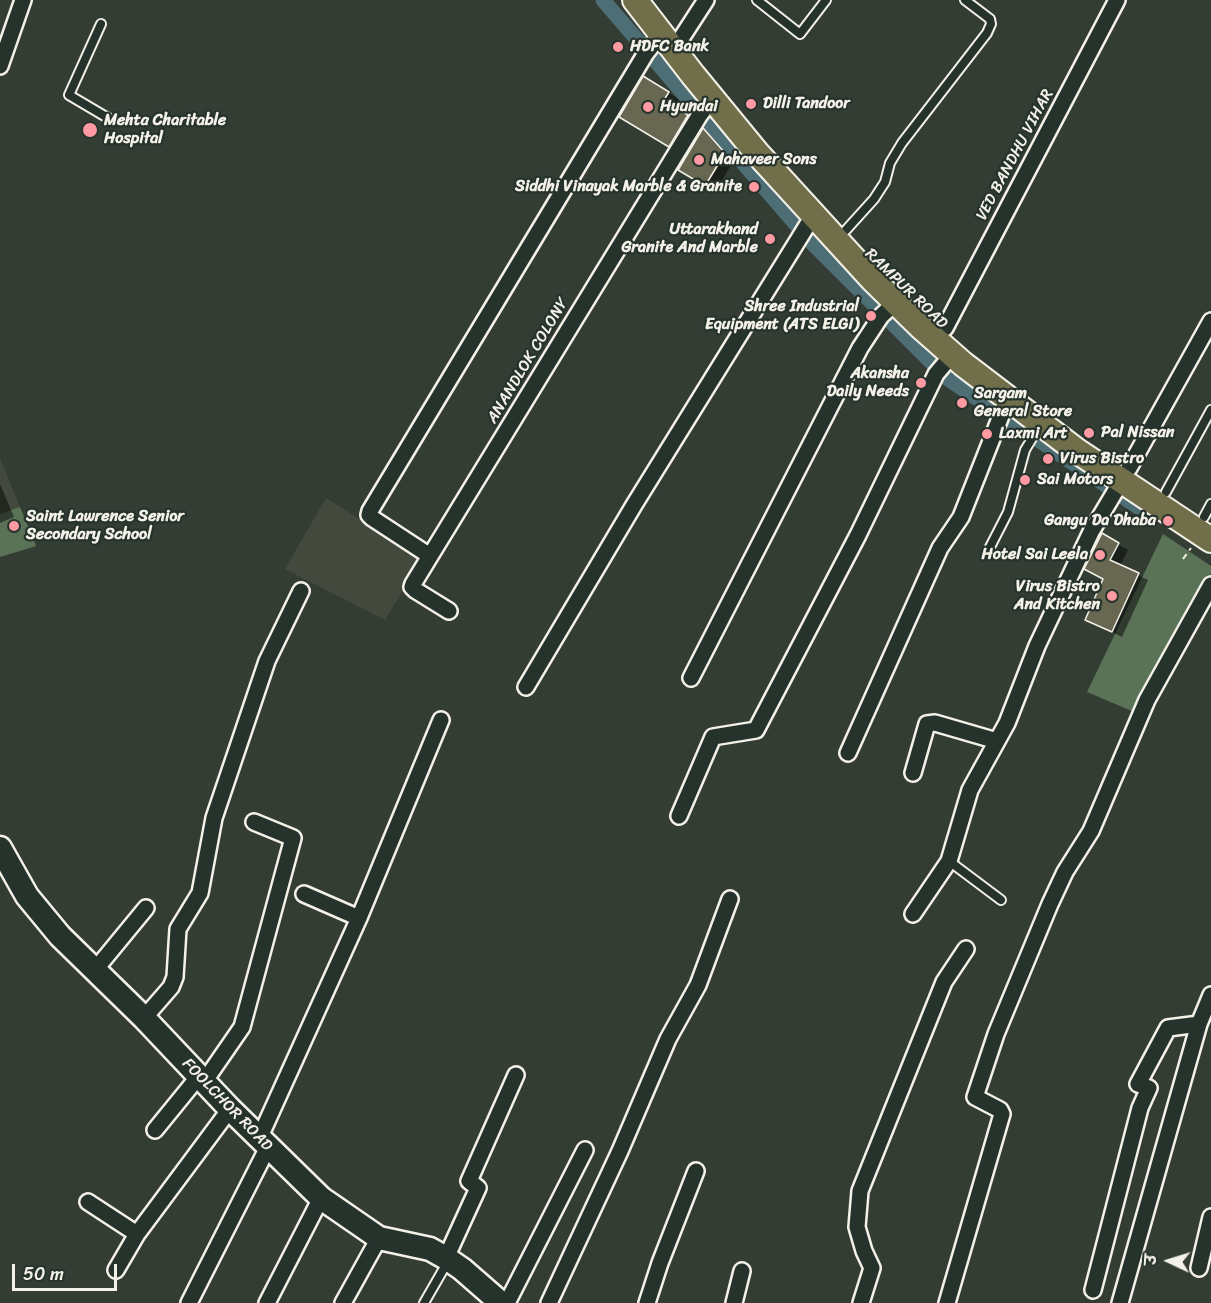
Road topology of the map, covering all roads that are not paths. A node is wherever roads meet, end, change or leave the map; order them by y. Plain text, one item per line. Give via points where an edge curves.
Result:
1 (23, 0) edge
2 (635, 0) edge
3 (652, 0) edge
4 (706, 0) edge
5 (757, 0) edge
6 (826, 0) edge
7 (964, 0) edge
8 (1117, 0) edge
9 (101, 24) dead end
10 (659, 43) junction
11 (0, 66) edge
12 (704, 109) junction
13 (113, 121) dead end
14 (807, 228) junction
15 (846, 230) junction
16 (888, 309) junction
17 (1211, 321) edge
18 (945, 328) junction
19 (944, 365) junction
20 (1004, 409) junction
21 (1211, 410) edge
22 (1035, 433) junction
23 (1120, 483) junction
24 (1166, 492) junction
25 (1209, 521) edge
26 (989, 549) dead end
27 (430, 556) junction
28 (1211, 585) edge
29 (301, 591) dead end
30 (449, 611) dead end
31 (692, 678) dead end
32 (526, 687) dead end
33 (441, 720) dead end
34 (997, 741) junction
35 (848, 753) dead end
36 (913, 773) dead end
37 (679, 816) dead end
38 (254, 822) dead end
39 (0, 848) edge
40 (949, 861) junction
41 (304, 894) dead end
42 (730, 899) dead end
43 (1001, 900) dead end
44 (146, 908) dead end
45 (914, 914) dead end
46 (359, 918) junction
47 (966, 949) dead end
48 (95, 970) junction
49 (1211, 995) edge
50 (144, 1018) junction
51 (1198, 1024) junction
52 (516, 1075) dead end
53 (202, 1079) junction
54 (230, 1109) junction
55 (155, 1130) dead end
56 (263, 1143) junction
57 (585, 1150) dead end
58 (696, 1171) dead end
59 (321, 1198) junction
60 (88, 1202) dead end
61 (1211, 1217) edge
62 (137, 1234) junction
63 (379, 1238) junction
64 (447, 1259) junction
65 (1199, 1268) dead end
66 (116, 1270) dead end
67 (742, 1271) dead end
68 (1093, 1290) dead end
69 (189, 1303) edge
70 (267, 1303) edge
71 (343, 1303) edge
72 (424, 1303) edge
73 (501, 1303) edge
74 (507, 1303) edge
75 (549, 1303) edge
76 (647, 1303) edge
77 (734, 1303) edge
78 (861, 1303) edge
79 (947, 1303) edge
80 (1120, 1303) edge

1 - 11 street
2 - 10 main road
3 - 10 main road, RAMPUR ROAD
4 - 10 street
5 - 6 lane via 800,34
7 - 15 lane via 990,19 987,33 902,143 890,163 885,182
8 - 18 street, VED BANDHU VIHAR
9 - 13 lane via 69,95
10 - 12 main road
10 - 15 main road, RAMPUR ROAD via 782,159
10 - 27 street via 370,511 372,518
12 - 14 main road via 757,153
12 - 27 street, ANANDLOK COLONY
14 - 16 main road
14 - 32 street
15 - 18 main road, RAMPUR ROAD
16 - 19 main road
16 - 31 street via 854,358
17 - 23 street
18 - 23 main road, RAMPUR ROAD
19 - 20 main road
19 - 37 street via 756,729 713,737
20 - 22 main road
20 - 35 street via 961,517 940,548
21 - 24 lane
22 - 23 main road
22 - 26 lane via 1025,450 1008,512
23 - 24 main road, RAMPUR ROAD
23 - 25 main road
23 - 34 street via 1091,532
24 - 25 main road, RAMPUR ROAD
27 - 30 street, ANANDLOK COLONY via 412,587
28 - 79 street via 1147,700 1091,831 1050,904 996,1034 975,1097 1002,1114
29 - 50 street via 267,661 214,818 200,893 178,929 176,977
33 - 46 street
34 - 36 street via 927,724
34 - 40 street via 970,790
38 - 53 street via 293,838 242,1027
39 - 48 street, FOOLCHOR ROAD via 27,896
40 - 43 lane
40 - 45 street
41 - 46 street
42 - 75 street via 698,985 668,1039
44 - 48 street
46 - 56 street
47 - 78 street via 944,982 860,1191 857,1227 872,1268
48 - 50 street, FOOLCHOR ROAD
49 - 51 street
50 - 53 street, FOOLCHOR ROAD
51 - 68 street via 1167,1028 1138,1084 1149,1088 1140,1108
51 - 80 street
52 - 64 street via 469,1181 478,1188
53 - 54 street, FOOLCHOR ROAD
53 - 55 street
54 - 56 street, FOOLCHOR ROAD
54 - 62 street
56 - 59 street, FOOLCHOR ROAD
56 - 69 street
57 - 74 street
58 - 76 street
59 - 63 street, FOOLCHOR ROAD
59 - 70 street
60 - 62 street
61 - 65 street
62 - 66 street
63 - 64 street, FOOLCHOR ROAD via 430,1249
63 - 71 street
64 - 72 lane
64 - 73 street, FOOLCHOR ROAD
67 - 77 street

